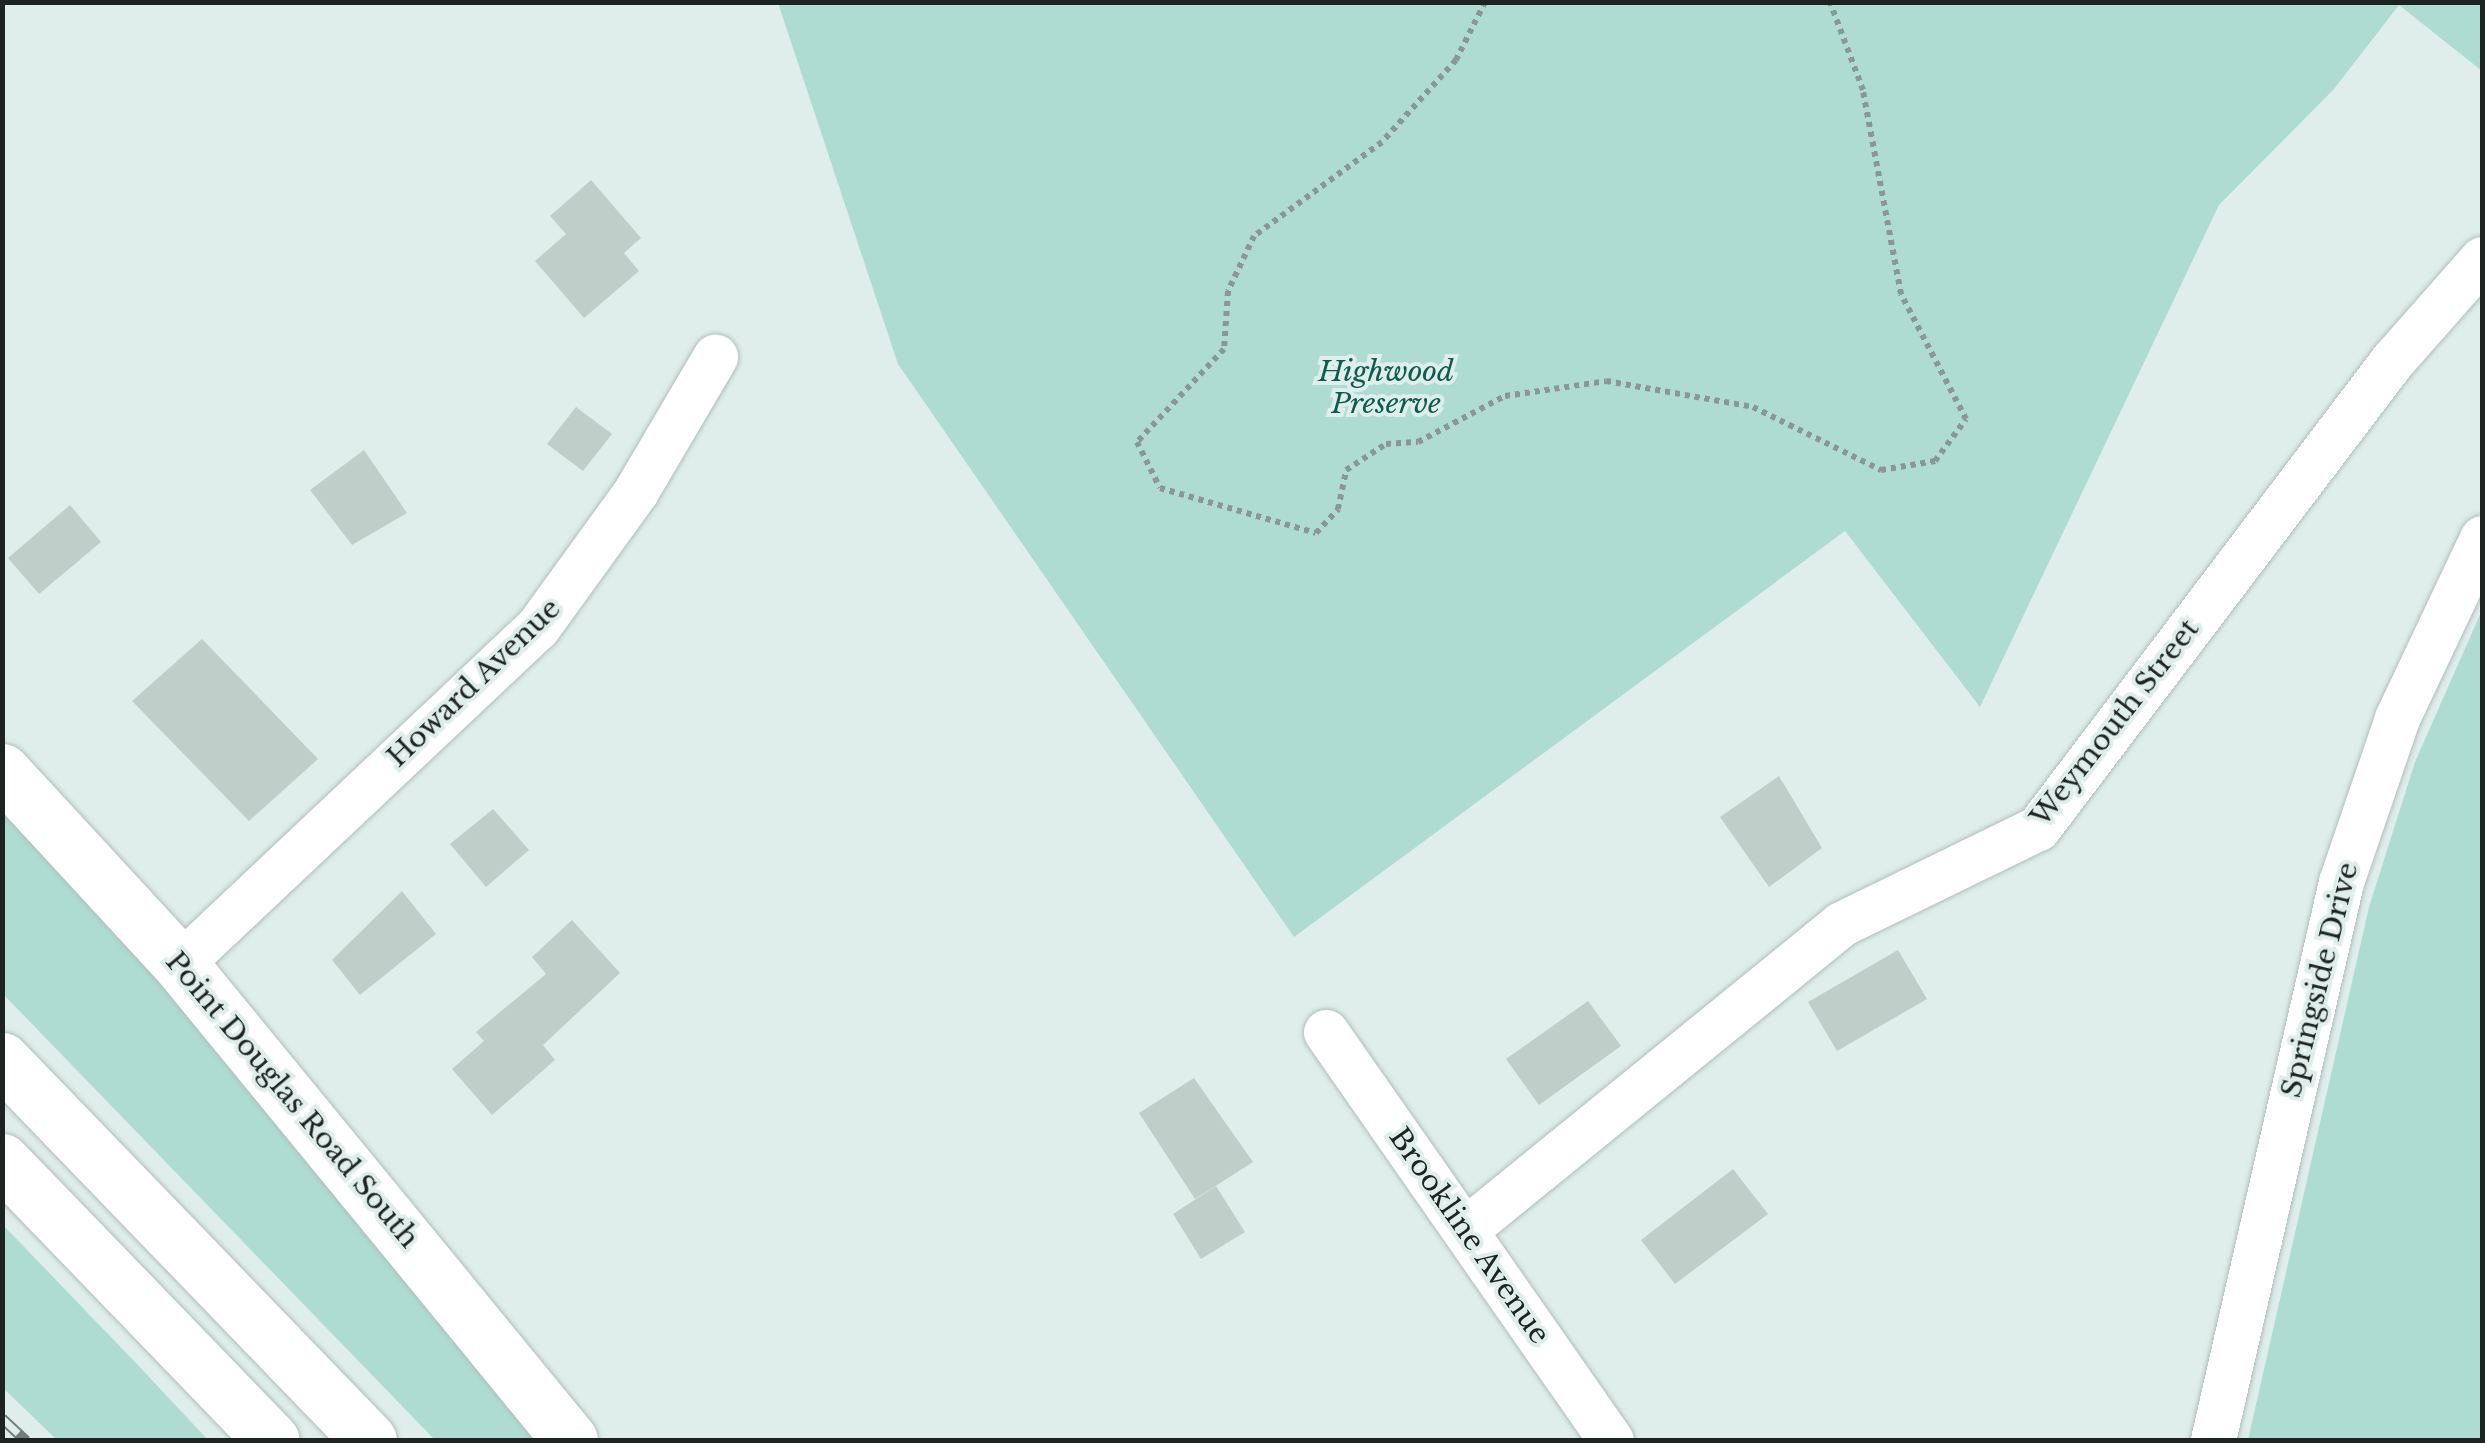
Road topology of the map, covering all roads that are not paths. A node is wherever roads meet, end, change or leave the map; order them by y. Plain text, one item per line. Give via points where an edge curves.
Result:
1 (2482, 259) edge
2 (715, 357) dead end
3 (2482, 538) edge
4 (2, 771) edge
5 (180, 964) junction
6 (1326, 1032) dead end
7 (2, 1060) edge
8 (2, 1161) edge
9 (1466, 1229) junction
10 (271, 1440) edge
11 (369, 1440) edge
12 (570, 1440) edge
13 (1610, 1440) edge
14 (2213, 1440) edge

1 - 9 street, Weymouth Street via 2392,361 2038,828 1841,924
2 - 5 street, Howard Avenue via 577,580 537,628
3 - 14 street, Springside Drive via 2397,718 2341,882
4 - 5 main road, Point Douglas Road South
5 - 12 main road, Point Douglas Road South
6 - 9 street, Brookline Avenue
7 - 11 main road
8 - 10 main road
9 - 13 street, Brookline Avenue

